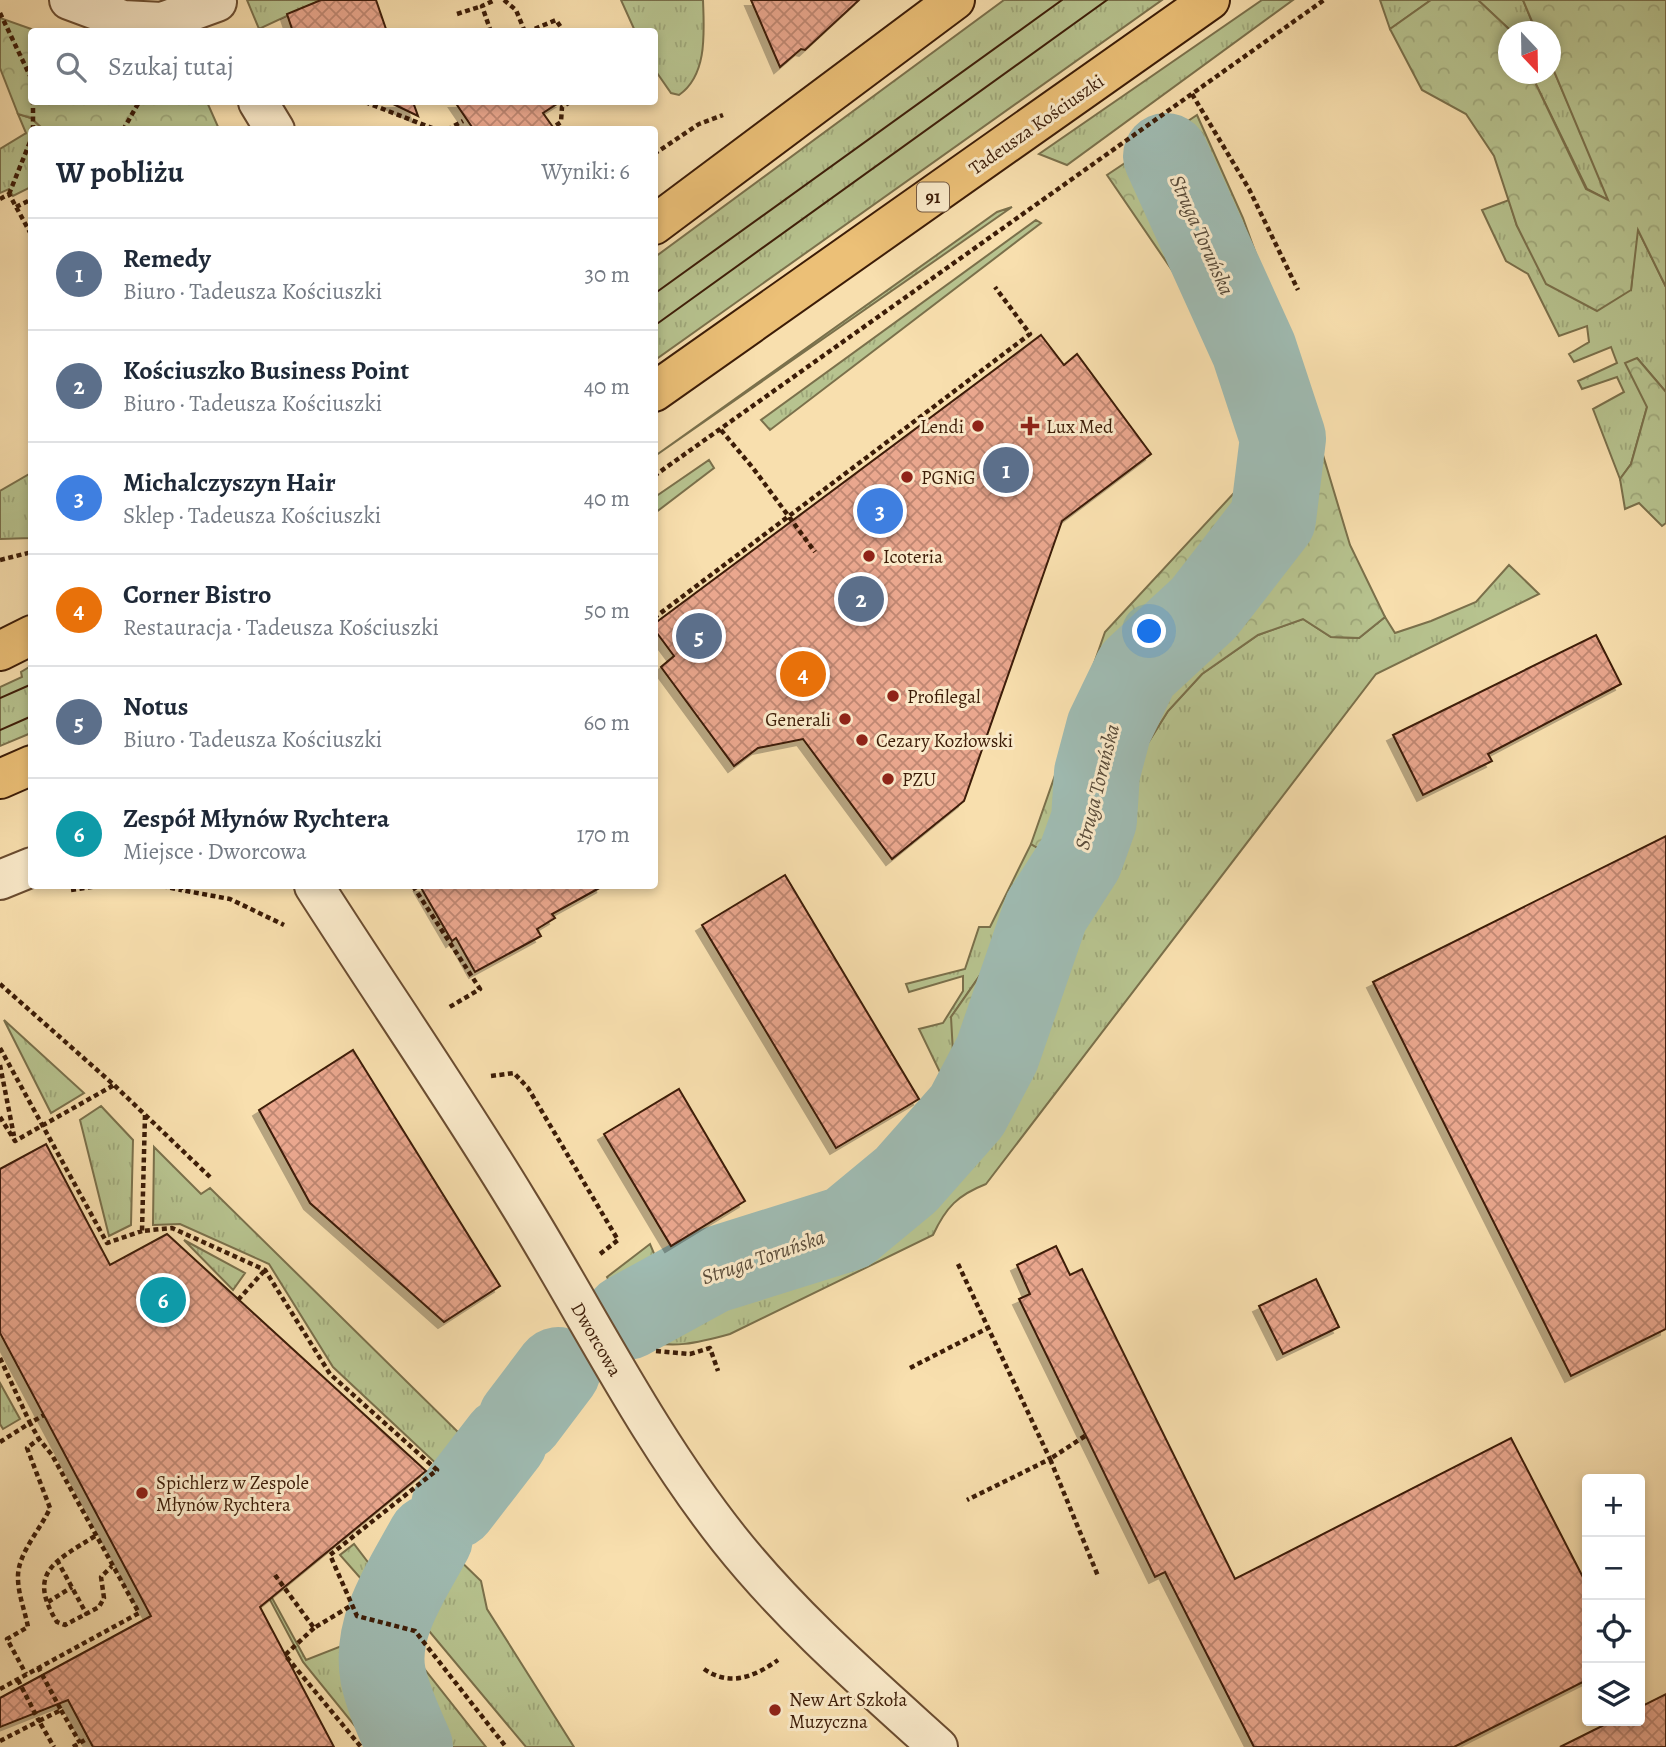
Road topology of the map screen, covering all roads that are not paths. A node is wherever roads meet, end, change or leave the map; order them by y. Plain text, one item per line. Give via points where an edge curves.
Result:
1 (69, 0) edge
2 (955, 0) edge
3 (1210, 0) edge
4 (220, 11) edge
5 (260, 105) edge
6 (273, 126) edge
7 (658, 222) edge
8 (658, 389) edge
9 (28, 637) edge
10 (0, 651) edge
11 (28, 767) edge
12 (0, 779) edge
13 (28, 869) edge
14 (0, 880) edge
15 (316, 889) edge
16 (938, 1747) edge

1 - 4 street via 123,20 162,22
2 - 7 main road
3 - 8 main road, Tadeusza Kościuszki / 91
5 - 6 street
9 - 10 main road
11 - 12 main road
13 - 14 street
15 - 16 street, Dworcowa via 518,1201 639,1410 687,1482 745,1559 799,1617

